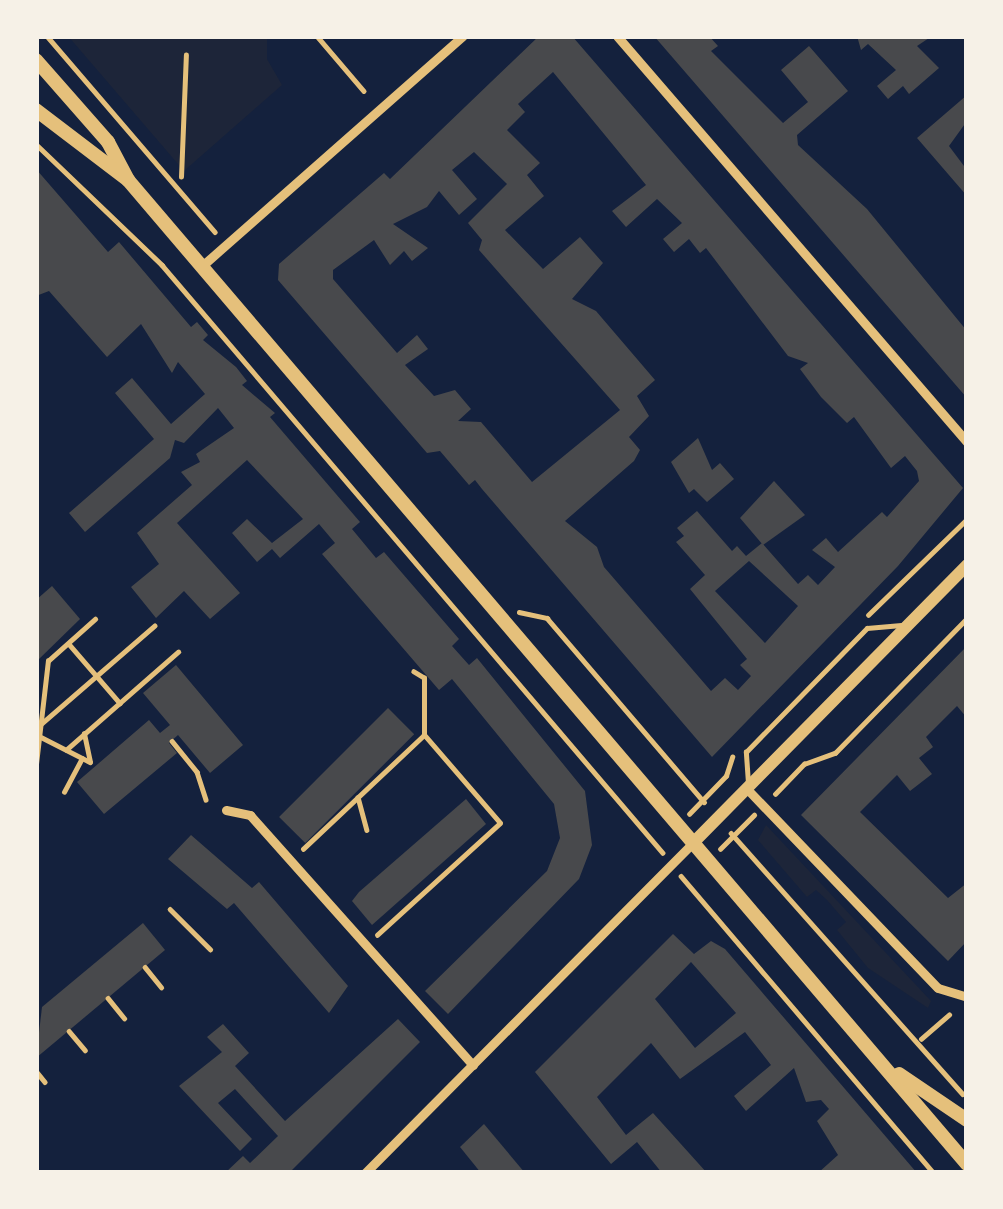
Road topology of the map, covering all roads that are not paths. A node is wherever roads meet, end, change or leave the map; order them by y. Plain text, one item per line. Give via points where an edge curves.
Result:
1 (463, 36) edge
2 (617, 36) edge
3 (36, 60) edge
4 (36, 110) edge
5 (128, 180) junction
6 (203, 265) junction
7 (967, 442) edge
8 (967, 565) edge
9 (909, 624) junction
10 (748, 790) junction
11 (226, 810) dead end
12 (695, 841) junction
13 (967, 998) edge
14 (472, 1065) junction
15 (885, 1065) junction
16 (967, 1120) edge
17 (967, 1164) edge
18 (365, 1173) edge

1 - 6 street
2 - 7 street
3 - 5 main road via 108,142
4 - 5 main road
5 - 6 main road
6 - 12 main road
8 - 9 street
9 - 10 street
9 - 10 lane via 867,628 746,752
10 - 12 street
10 - 13 street via 938,988
11 - 14 street via 250,814
12 - 14 street
12 - 15 main road
14 - 18 street
15 - 16 main road
15 - 17 main road

